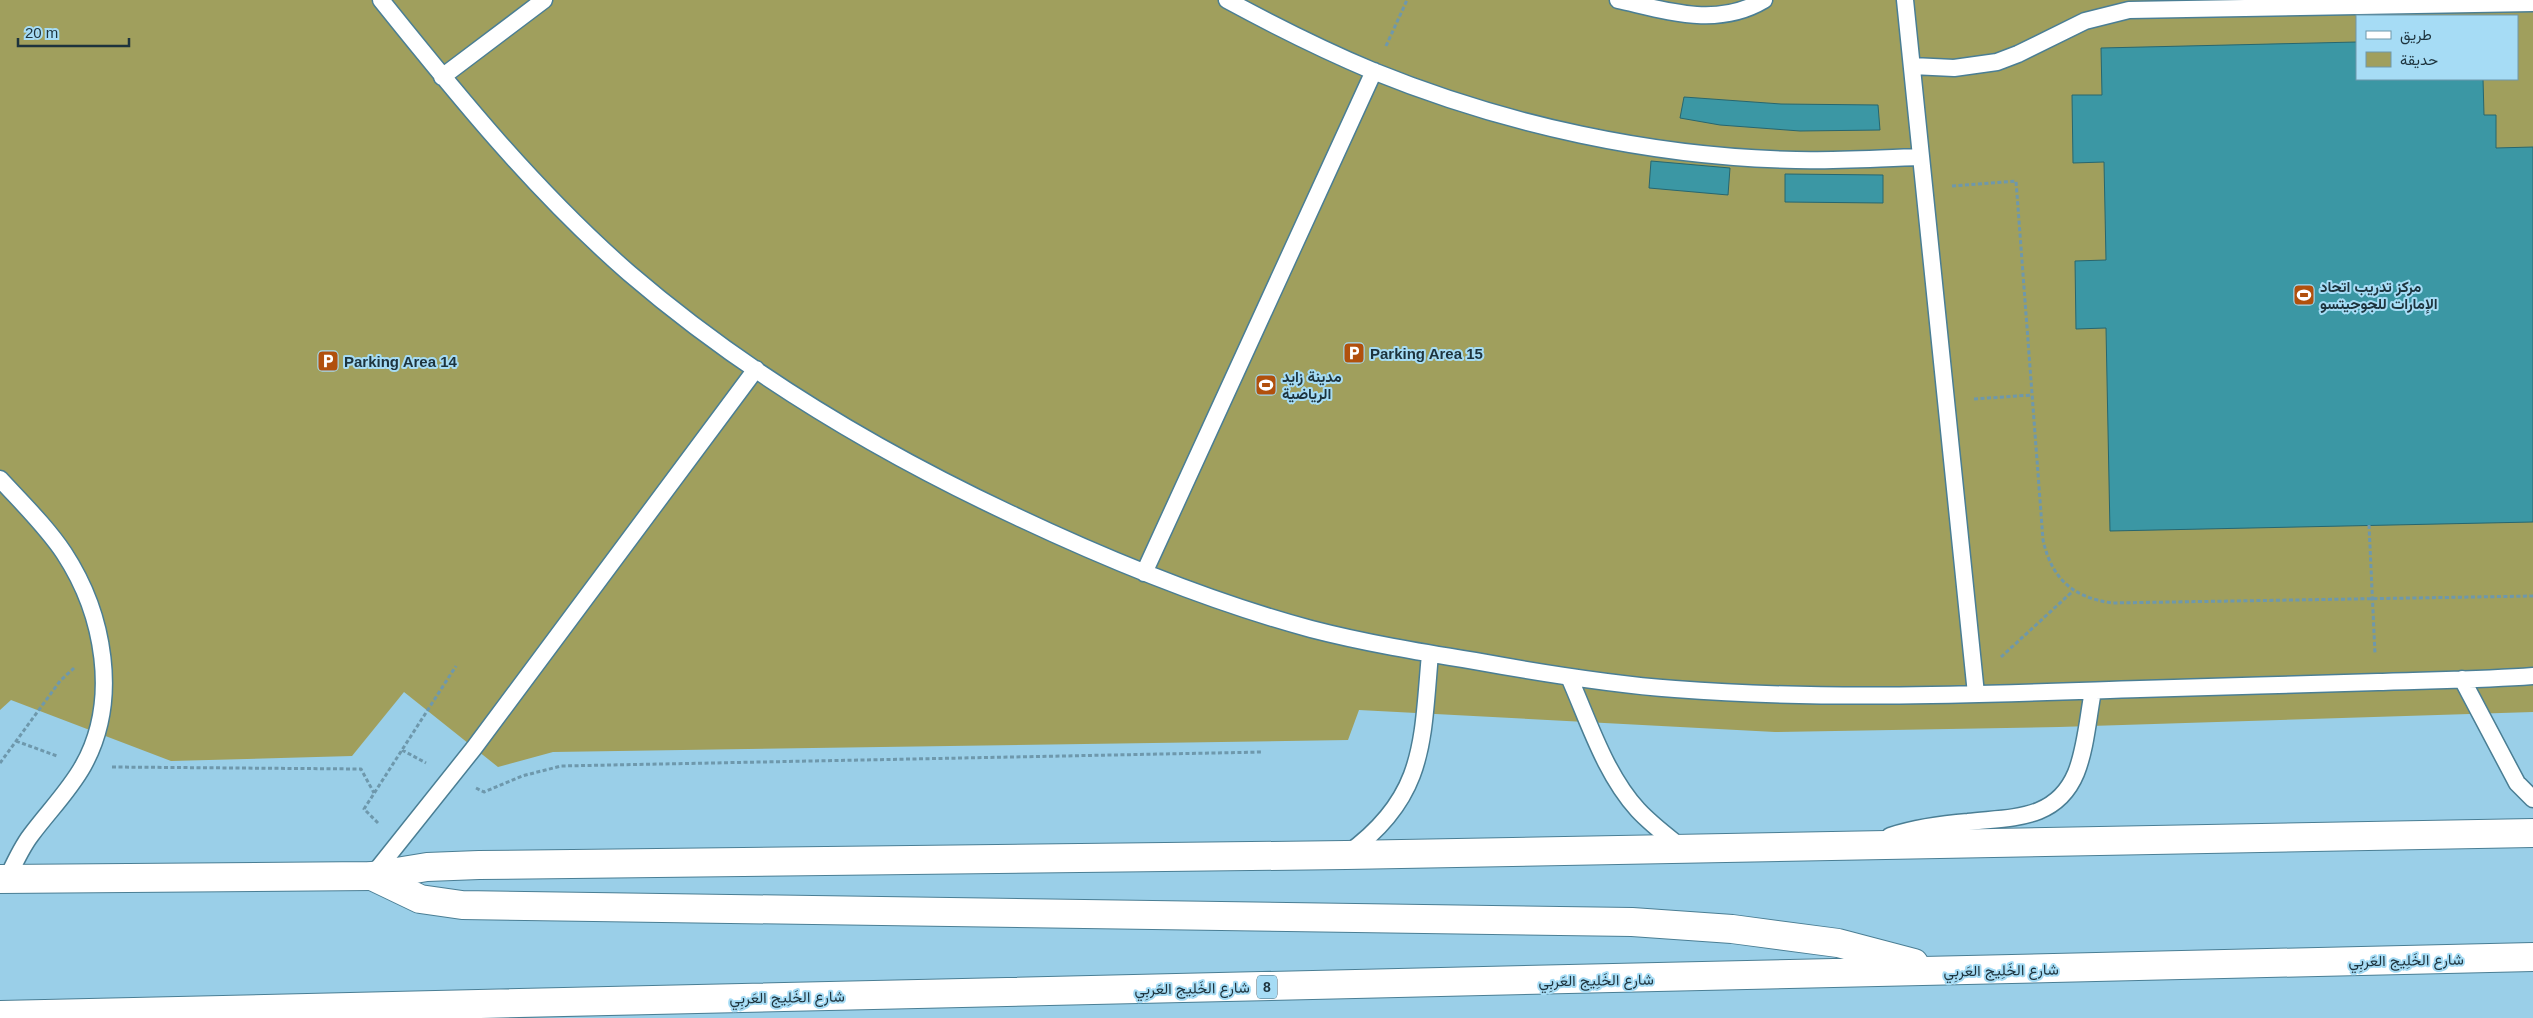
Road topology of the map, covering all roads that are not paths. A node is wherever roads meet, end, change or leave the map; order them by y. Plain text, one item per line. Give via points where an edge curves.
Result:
1 (381, 0) edge
2 (544, 0) edge
3 (1227, 0) edge
4 (1618, 0) edge
5 (1764, 0) edge
6 (1905, 0) edge
7 (2533, 3) edge
8 (1912, 66) junction
9 (1374, 71) junction
10 (442, 77) junction
11 (1921, 158) junction
12 (756, 369) junction
13 (0, 479) edge
14 (1144, 573) junction
15 (1430, 654) junction
16 (2533, 676) edge
17 (1569, 677) junction
18 (2462, 679) junction
19 (2093, 691) junction
20 (1976, 694) junction
21 (2533, 799) edge
22 (2533, 833) edge
23 (1860, 845) junction
24 (1682, 848) junction
25 (1346, 855) junction
26 (372, 876) junction
27 (4, 879) edge
28 (2533, 957) edge
29 (1947, 972) junction
30 (0, 1014) edge

1 - 10 lane
2 - 10 lane
3 - 9 lane via 1294,36
4 - 5 lane via 1705,17 1736,13
6 - 8 lane
7 - 8 lane via 2129,10 2085,21 1998,62 1954,68
8 - 11 lane
9 - 11 lane via 1491,112 1629,143 1796,160
9 - 14 lane
10 - 12 lane via 512,159 588,235 669,306
11 - 20 lane
12 - 14 lane via 906,461 1063,539
12 - 26 lane
13 - 27 lane via 47,530 78,576 97,628 104,683 99,733 83,766 30,837
14 - 15 lane via 1229,604 1315,630
15 - 17 lane
15 - 25 lane via 1422,744 1415,771 1404,796 1388,818
16 - 18 lane
17 - 20 lane via 1672,689 1756,694
17 - 24 lane via 1619,785 1658,830
18 - 19 lane
18 - 21 lane via 2516,784
19 - 20 lane
19 - 23 lane via 2075,774 2055,800 2042,809 2011,819 1933,826
22 - 23 main road
23 - 24 main road
24 - 25 main road
25 - 26 main road via 479,865 428,867
26 - 27 main road
26 - 29 main road via 420,899 462,905 1632,922 1732,928 1838,944
28 - 29 main road, شارع الخَلِيج العَربِي / 8
29 - 30 main road, شارع الخَلِيج العَربِي / 8

